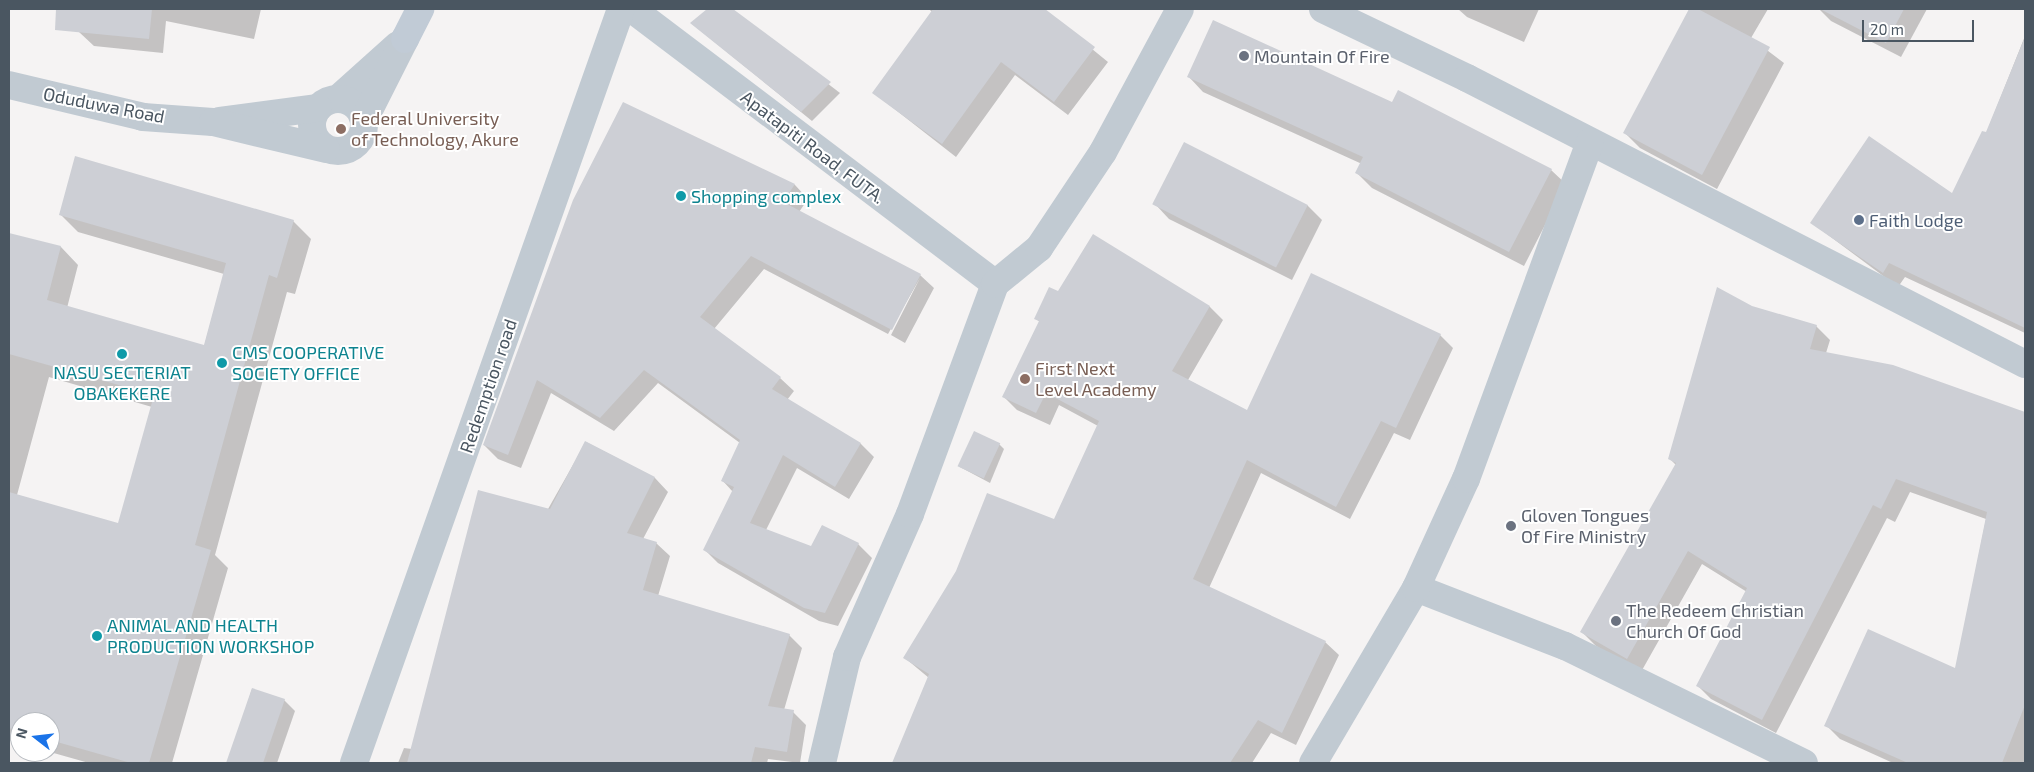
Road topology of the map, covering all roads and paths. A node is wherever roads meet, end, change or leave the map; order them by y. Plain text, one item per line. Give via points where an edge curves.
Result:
1 (420, 9) edge
2 (621, 9) edge
3 (632, 9) edge
4 (1180, 9) edge
5 (1323, 9) edge
6 (1356, 16) edge
7 (405, 39) junction
8 (9, 85) edge
9 (328, 103) junction
10 (364, 120) junction
11 (213, 122) junction
12 (1590, 142) junction
13 (326, 149) junction
14 (995, 284) junction
15 (2025, 364) edge
16 (1416, 588) junction
17 (354, 763) edge
18 (822, 763) edge
19 (1313, 763) edge
20 (1804, 763) edge

1 - 7 main road
2 - 17 street, Redemption road
3 - 14 street, Apatapiti Road, FUTA.
4 - 14 street via 1103,152 1039,248
5 - 6 street
6 - 12 street
7 - 9 street
7 - 10 street
8 - 11 street, Oduduwa Road via 143,116
9 - 10 street via 351,102
9 - 11 street, Oduduwa Road
9 - 13 street via 312,130
10 - 13 street via 358,143 337,152
11 - 13 street
12 - 15 street
12 - 16 street via 1466,479
14 - 18 street via 910,514 847,657
16 - 19 street
16 - 20 street via 1565,646

